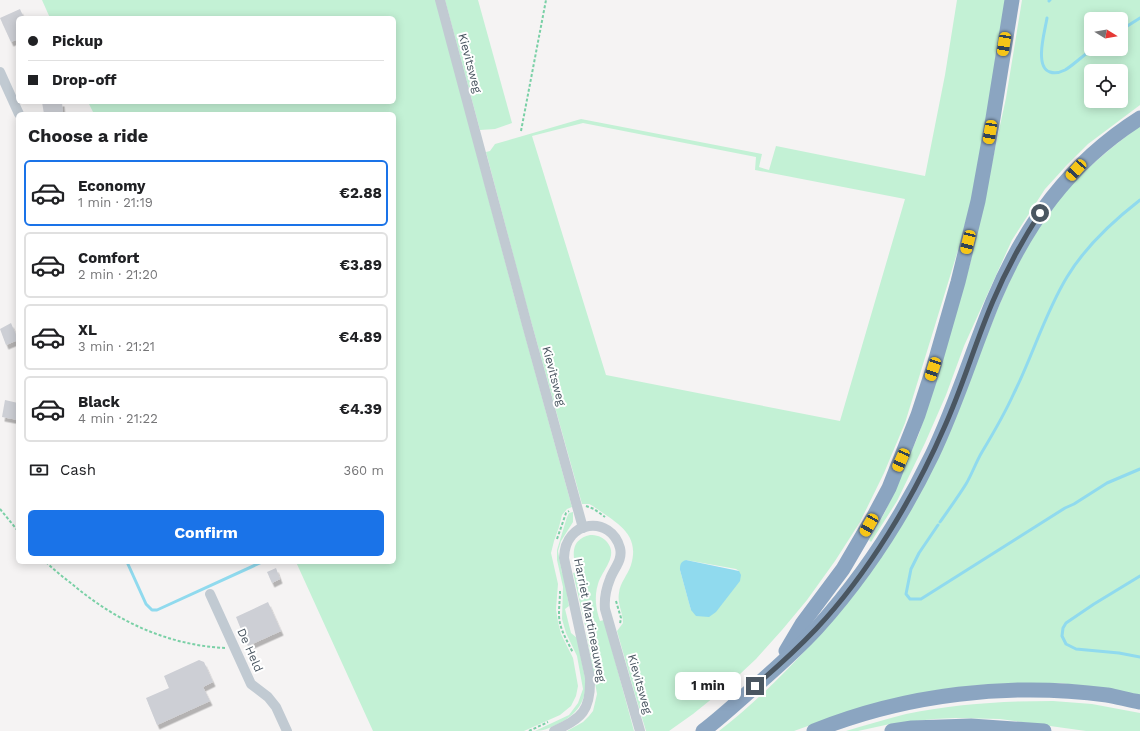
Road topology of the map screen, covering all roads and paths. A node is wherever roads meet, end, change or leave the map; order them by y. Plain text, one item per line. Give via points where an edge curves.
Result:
1 (440, 0) edge
2 (546, 0) edge
3 (1012, 0) edge
4 (0, 72) edge
5 (18, 112) edge
6 (1140, 118) edge
7 (521, 131) dead end
8 (577, 507) junction
9 (0, 509) edge
10 (583, 528) junction
11 (16, 529) edge
12 (555, 544) dead end
13 (48, 564) edge
14 (560, 588) dead end
15 (210, 594) dead end
16 (236, 649) junction
17 (575, 656) dead end
18 (777, 667) junction
19 (1140, 702) edge
20 (552, 726) edge
21 (287, 731) edge
22 (529, 731) edge
23 (640, 731) edge
24 (702, 731) edge
25 (814, 731) edge
26 (892, 731) edge
27 (1044, 731) edge

1 - 8 street, Kievitsweg
2 - 7 path
3 - 18 highway via 978,201 958,282 918,415 889,488 874,516 843,569 802,624
4 - 5 street
6 - 18 highway via 1099,148 1066,182 1024,237 993,301 944,428 904,507 844,596 817,628
8 - 10 street, Kievitsweg
8 - 12 path via 566,513
9 - 11 path
10 - 20 street, Harriet Martineauweg via 576,530 568,541 564,558 587,663 590,689 585,710 578,719
10 - 23 street, Kievitsweg via 604,528 614,536 621,550 619,564 606,592 605,609
13 - 16 path via 87,597 130,624 166,638 209,648
14 - 17 path, Harriet Martineauweg via 560,625
15 - 16 street, De Held
16 - 21 street, De Held via 251,684 276,707
18 - 24 highway
19 - 25 highway via 1108,695 1068,692 976,692 890,708
20 - 22 path
26 - 27 highway via 971,726

